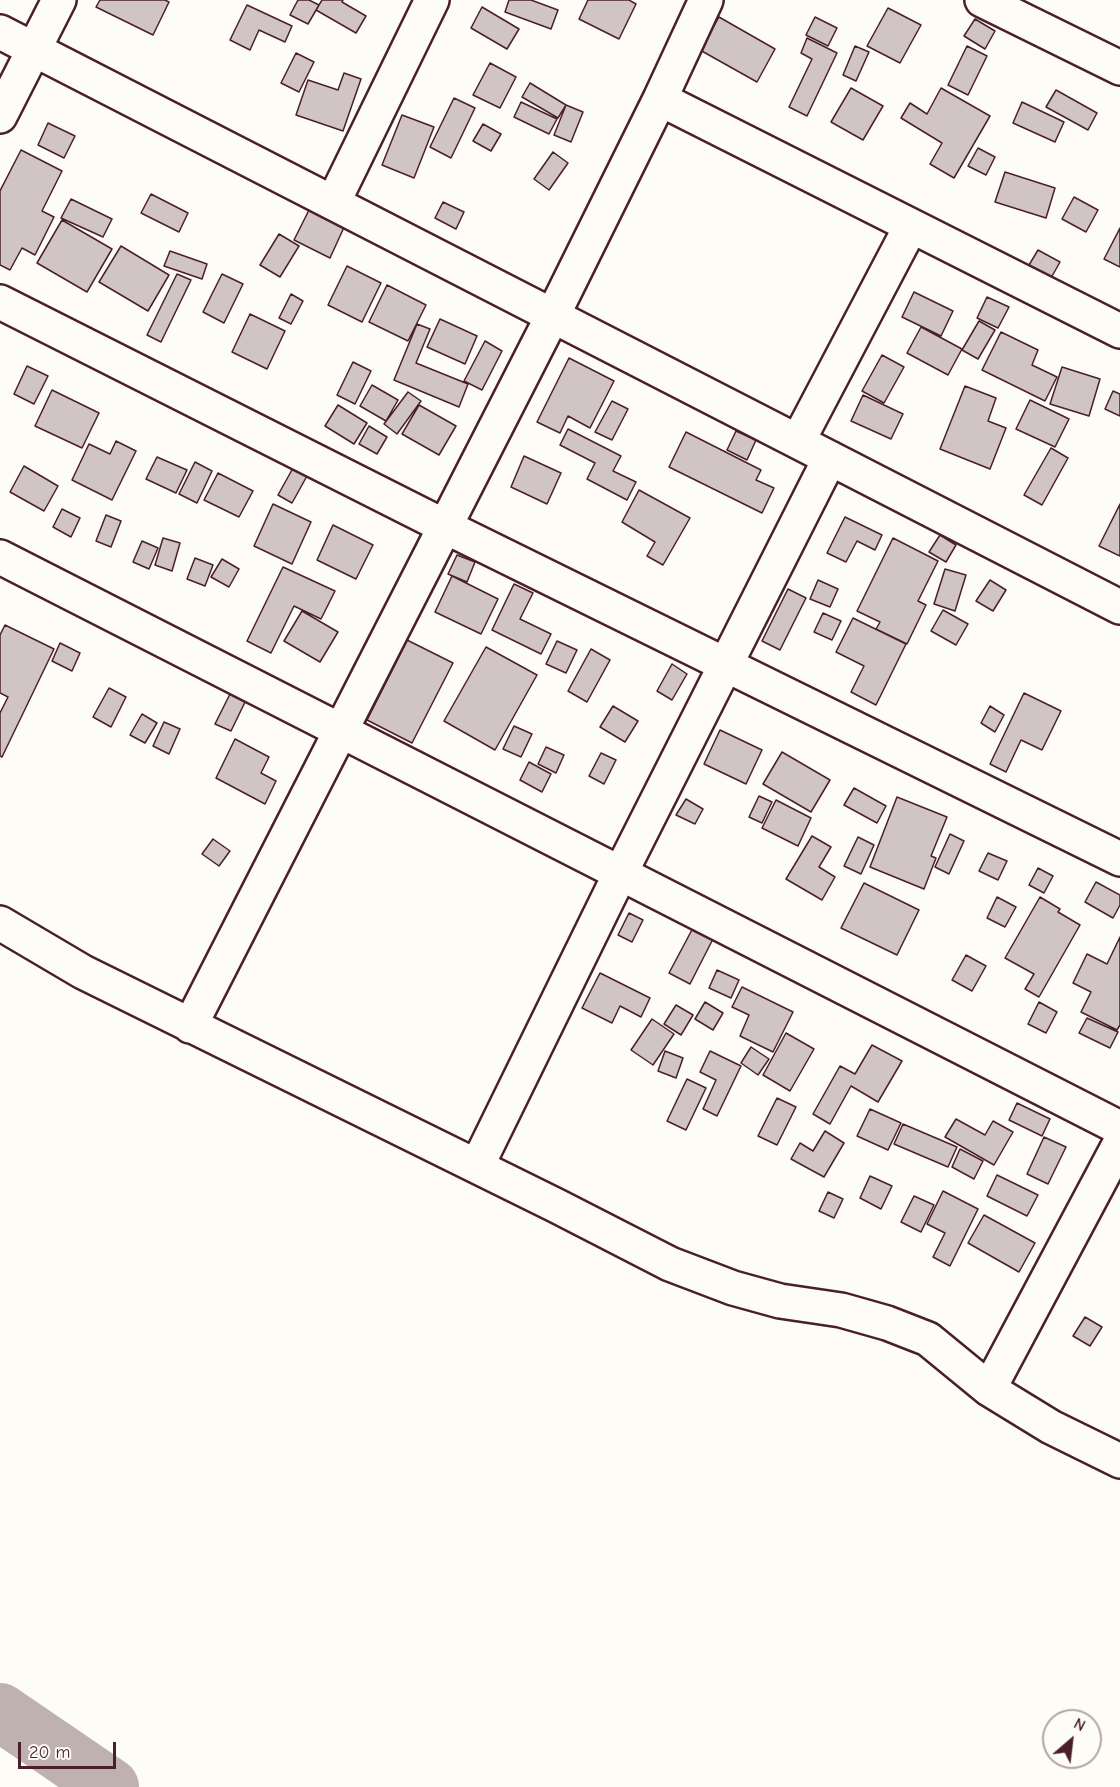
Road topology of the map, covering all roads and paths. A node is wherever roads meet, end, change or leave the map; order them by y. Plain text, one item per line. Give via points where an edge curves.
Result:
1 (59, 0) edge
2 (432, 0) edge
3 (706, 0) edge
4 (981, 0) edge
5 (1029, 10) edge
6 (0, 32) edge
7 (34, 49) junction
8 (1120, 68) edge
9 (660, 99) junction
10 (0, 116) edge
11 (333, 203) junction
12 (911, 226) junction
13 (0, 302) edge
14 (552, 317) junction
15 (1120, 332) edge
16 (798, 441) junction
17 (830, 458) junction
18 (446, 527) junction
19 (0, 557) edge
20 (1120, 607) edge
21 (726, 664) junction
22 (340, 729) junction
23 (1120, 859) edge
24 (620, 874) junction
25 (0, 923) edge
26 (190, 1026) junction
27 (1120, 1128) edge
28 (1120, 1143) edge
29 (477, 1166) junction
30 (989, 1389) junction
31 (1120, 1461) edge

1 - 7 street
2 - 11 street
3 - 9 street
4 - 5 street
5 - 8 street
6 - 7 street
7 - 10 street
7 - 11 street
9 - 12 street
9 - 14 street
11 - 14 street
12 - 15 street
12 - 16 street
13 - 18 street
14 - 16 street
14 - 18 street
16 - 17 street
17 - 20 street
17 - 21 street
18 - 21 street
18 - 22 street
19 - 22 street
21 - 23 street
21 - 24 street
22 - 24 street
22 - 26 street
24 - 27 street
24 - 29 street
25 - 26 street via 83,972
26 - 29 street
28 - 30 street
29 - 30 street via 670,1264 733,1288 850,1313 928,1339
30 - 31 street via 1051,1427

